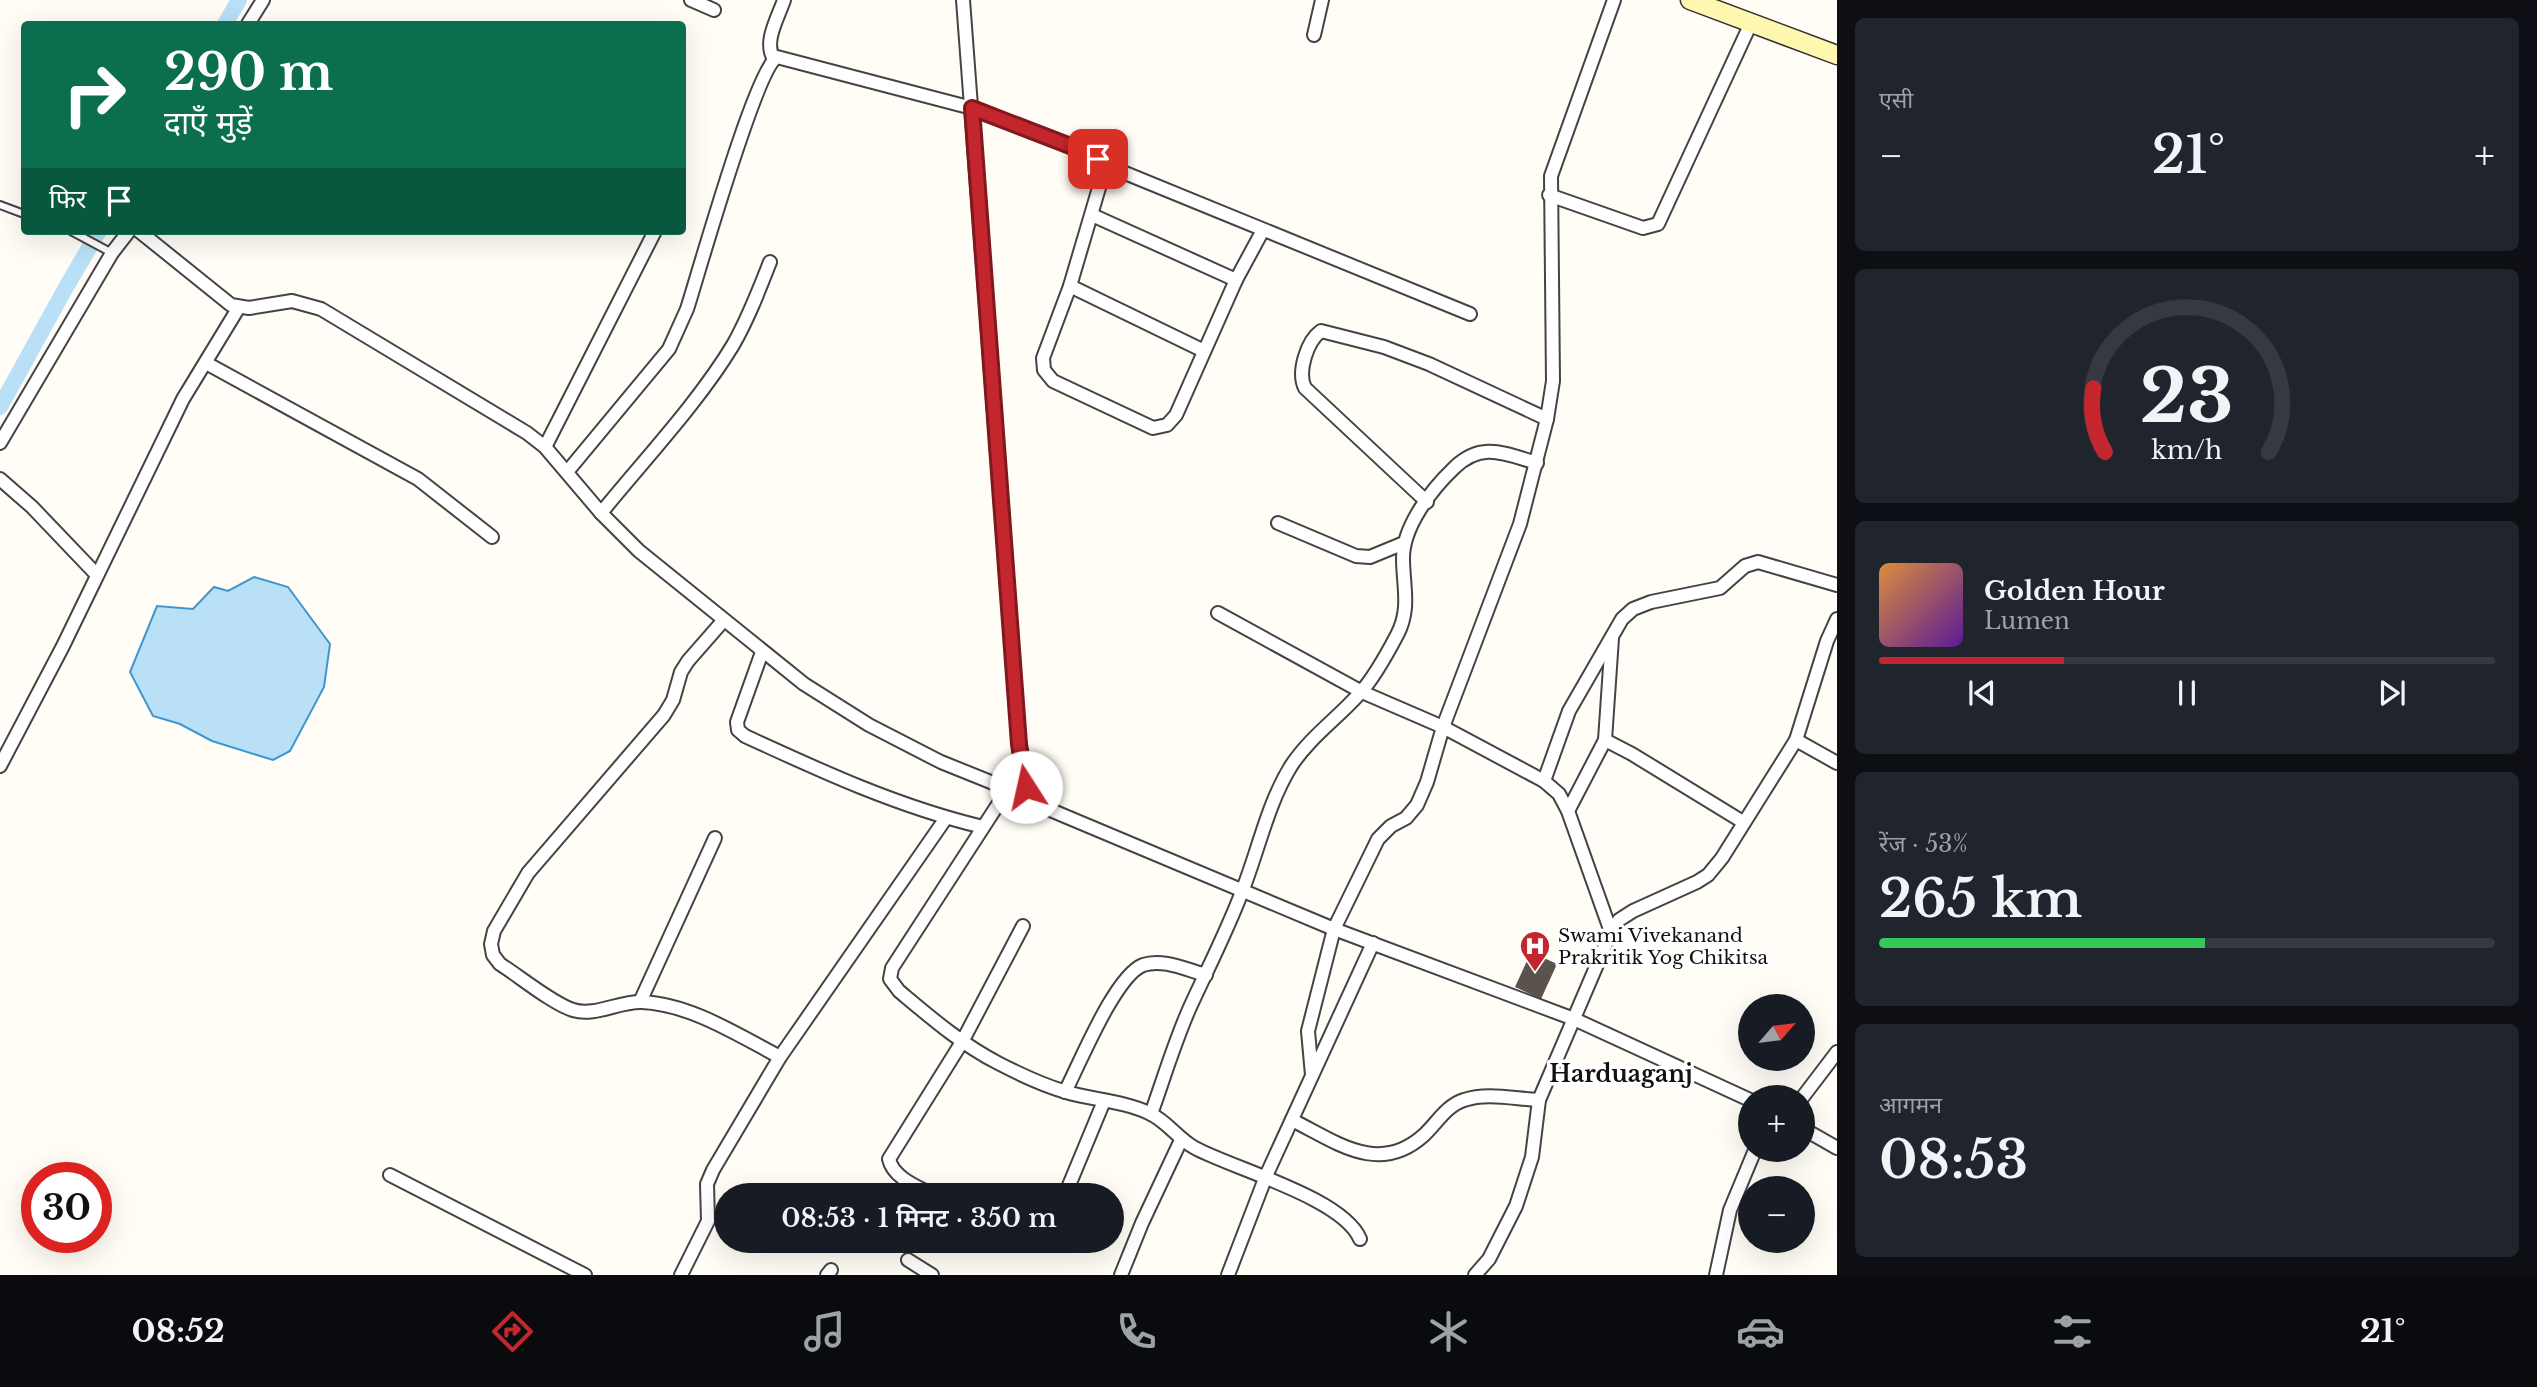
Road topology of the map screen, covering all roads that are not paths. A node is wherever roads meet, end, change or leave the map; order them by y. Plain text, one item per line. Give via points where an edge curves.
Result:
1 (263, 0) edge
2 (691, 0) edge
3 (784, 0) edge
4 (963, 0) edge
5 (1322, 0) edge
6 (1614, 0) edge
7 (1690, 0) edge
8 (714, 10) dead end
9 (250, 21) edge
10 (1751, 23) junction
11 (1314, 35) dead end
12 (1837, 55) edge
13 (774, 59) junction
14 (972, 108) junction
15 (1103, 164) junction
16 (1549, 195) junction
17 (0, 205) edge
18 (21, 213) edge
19 (1092, 215) junction
20 (1263, 230) junction
21 (80, 235) edge
22 (125, 235) edge
23 (144, 235) edge
24 (653, 235) edge
25 (109, 251) junction
26 (771, 262) dead end
27 (1236, 280) junction
28 (1070, 286) junction
29 (239, 307) junction
30 (1470, 314) dead end
31 (1204, 351) junction
32 (206, 363) junction
33 (1547, 419) junction
34 (0, 443) edge
35 (545, 447) junction
36 (1537, 463) junction
37 (567, 472) junction
38 (0, 479) edge
39 (1427, 502) junction
40 (601, 513) junction
41 (1278, 523) dead end
42 (492, 537) dead end
43 (1404, 543) junction
44 (97, 575) junction
45 (1837, 585) edge
46 (1218, 613) dead end
47 (1837, 619) edge
48 (723, 621) junction
49 (1613, 634) junction
50 (762, 652) junction
51 (1362, 692) junction
52 (1443, 727) junction
53 (1605, 740) junction
54 (1797, 740) junction
55 (1837, 763) edge
56 (0, 766) edge
57 (1544, 781) junction
58 (1007, 789) junction
59 (1029, 801) junction
60 (1568, 811) junction
61 (946, 818) junction
62 (1743, 822) junction
63 (983, 827) junction
64 (715, 838) dead end
65 (1243, 890) junction
66 (1023, 926) dead end
67 (1334, 929) junction
68 (1611, 932) junction
69 (1373, 943) junction
70 (1206, 975) junction
71 (640, 1002) junction
72 (1574, 1019) junction
73 (962, 1042) junction
74 (1837, 1052) edge
75 (780, 1057) junction
76 (1312, 1076) junction
77 (1812, 1085) edge
78 (1065, 1092) junction
79 (1738, 1094) edge
80 (1539, 1100) junction
81 (1104, 1101) junction
82 (1151, 1114) junction
83 (1292, 1120) junction
84 (1815, 1135) edge
85 (1181, 1140) junction
86 (1837, 1148) edge
87 (1750, 1162) edge
88 (390, 1175) dead end
89 (1266, 1176) junction
90 (912, 1183) edge
91 (1070, 1183) edge
92 (1360, 1239) dead end
93 (908, 1260) dead end
94 (585, 1275) edge
95 (681, 1275) edge
96 (932, 1275) edge
97 (1121, 1275) edge
98 (1228, 1275) edge
99 (1475, 1275) edge
100 (1716, 1275) edge

1 - 9 street
2 - 8 street
3 - 13 street via 769,43
4 - 14 street
5 - 11 street
6 - 16 street via 1557,155
7 - 10 main road
10 - 12 main road
10 - 16 street via 1658,224 1643,228
13 - 14 street
13 - 37 street via 750,108 676,337
14 - 15 street via 1091,154
14 - 59 street via 1019,744
15 - 19 street
15 - 20 street
16 - 33 street via 1553,381
17 - 18 lane
19 - 27 street
19 - 28 street
20 - 27 street
20 - 30 street
21 - 25 lane
22 - 25 street
23 - 29 street
24 - 35 street
25 - 34 street
26 - 40 street via 749,314 718,366
27 - 31 street
28 - 31 street
28 - 31 street via 1043,358 1044,370 1053,381 1153,428 1167,425 1176,415
29 - 32 street
29 - 35 street via 292,301 321,309
32 - 42 street via 418,479
32 - 44 street via 183,399
33 - 36 street
33 - 39 street via 1429,364 1321,331 1315,335 1302,371 1305,387
35 - 37 street
36 - 39 street via 1492,450 1475,453 1456,466
36 - 52 street via 1520,524
37 - 40 street
38 - 44 street
39 - 43 street
40 - 48 street
41 - 43 street via 1356,556 1370,557
43 - 51 street via 1405,617
44 - 56 street
45 - 49 street via 1750,563 1720,588 1633,609
46 - 51 street
47 - 54 street
48 - 50 street
48 - 71 street via 681,672 664,715 528,873 501,917 491,944 500,964 573,1010
49 - 53 street
49 - 57 street via 1561,728
50 - 58 street via 869,726
50 - 61 street via 738,730 867,792
51 - 52 street
51 - 65 street via 1310,741 1291,767
52 - 57 street
52 - 67 street via 1417,805 1378,839
53 - 60 street
53 - 62 street
54 - 55 street
54 - 62 street
57 - 60 street via 1559,794
58 - 59 street
58 - 63 street
59 - 65 street
60 - 68 street
61 - 63 street
61 - 75 street
62 - 68 street via 1708,875 1633,911
63 - 73 street via 892,968 890,979 898,991
64 - 71 street
65 - 67 street
65 - 70 street
66 - 73 street
67 - 69 street
67 - 76 street via 1308,1031
68 - 72 street
69 - 72 street
69 - 76 street
70 - 78 street via 1164,963 1144,965 1128,975
70 - 82 street
71 - 75 street via 660,1004 719,1025
72 - 79 street
72 - 80 street
73 - 78 street
73 - 90 street via 889,1159 898,1175
74 - 77 street
75 - 95 street via 713,1170 707,1184 708,1221
76 - 83 street
78 - 81 street
80 - 83 street via 1480,1096 1461,1100 1410,1147 1392,1154 1354,1151
80 - 99 street via 1526,1178 1506,1229
81 - 82 street
81 - 91 street
82 - 85 street
83 - 89 street
84 - 86 street
85 - 89 street
85 - 97 street
87 - 100 street via 1730,1210
88 - 94 street
89 - 92 street via 1343,1217 1355,1226
89 - 98 street
93 - 96 street

